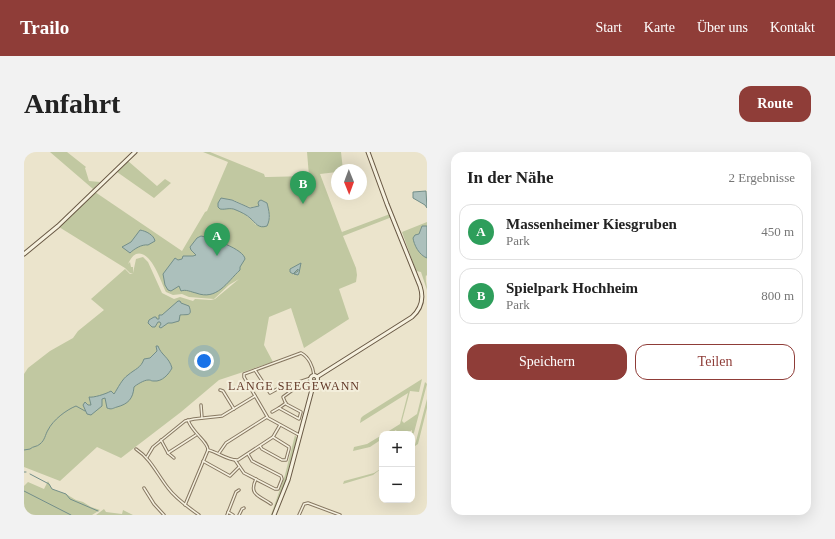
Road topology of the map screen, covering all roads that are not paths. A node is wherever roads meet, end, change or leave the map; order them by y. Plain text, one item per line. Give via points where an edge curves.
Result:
1 (135, 152) edge
2 (368, 152) edge
3 (24, 254) edge
4 (255, 370) junction
5 (317, 377) junction
6 (312, 379) junction
7 (292, 385) junction
8 (294, 389) junction
9 (220, 390) dead end
10 (256, 396) junction
11 (286, 403) junction
12 (201, 405) dead end
13 (279, 408) junction
14 (234, 409) junction
15 (272, 412) dead end
16 (267, 417) junction
17 (202, 418) junction
18 (188, 420) junction
19 (280, 425) junction
20 (301, 429) junction
21 (295, 433) junction
22 (196, 434) junction
23 (299, 435) junction
24 (273, 437) junction
25 (161, 440) junction
26 (260, 446) junction
27 (136, 449) dead end
28 (208, 450) junction
29 (168, 453) junction
30 (219, 453) junction
31 (248, 454) junction
32 (147, 457) junction
33 (174, 458) dead end
34 (236, 460) junction
35 (203, 461) junction
36 (239, 467) junction
37 (256, 479) junction
38 (144, 488) dead end
39 (239, 490) dead end
40 (271, 504) dead end
41 (185, 505) junction
42 (244, 508) dead end
43 (228, 512) junction
44 (164, 515) edge
45 (199, 515) edge
46 (227, 515) edge
47 (233, 515) edge
48 (238, 515) edge
49 (274, 515) edge
50 (299, 515) edge
51 (340, 515) edge

1 - 3 main road via 58,226
2 - 5 main road via 420,286 421,304 412,317
4 - 6 street via 302,353 313,368
4 - 7 street via 270,393 288,383
4 - 10 street via 244,374 244,378
5 - 6 main road
5 - 6 main road via 317,380
6 - 7 street
6 - 8 street
6 - 20 main road
7 - 8 street
8 - 11 street via 283,397
9 - 14 street
10 - 14 street
10 - 16 street
11 - 13 street
11 - 13 street via 301,412 299,419
12 - 17 street
13 - 15 street
14 - 17 street via 219,417
16 - 19 street
16 - 30 street via 226,443
17 - 18 street
18 - 22 street
18 - 25 street
19 - 21 street
19 - 24 street
20 - 21 street
20 - 23 main road
21 - 23 street
22 - 28 street via 208,446
22 - 29 street
23 - 49 main road via 288,480
24 - 26 street
24 - 26 street via 289,447 286,460
25 - 29 street
25 - 32 street via 150,450
26 - 31 street
27 - 32 street
28 - 30 street
28 - 35 street
29 - 33 street
30 - 34 street
31 - 34 street
31 - 37 street via 252,461 282,478 276,489
32 - 41 street via 172,492
34 - 36 street
35 - 36 street via 230,476
35 - 41 street
36 - 37 street via 244,473
37 - 40 street via 252,486 253,491
38 - 44 street
39 - 43 street
41 - 45 street
42 - 48 street
43 - 46 street
43 - 47 street
50 - 51 street via 304,504 308,503

